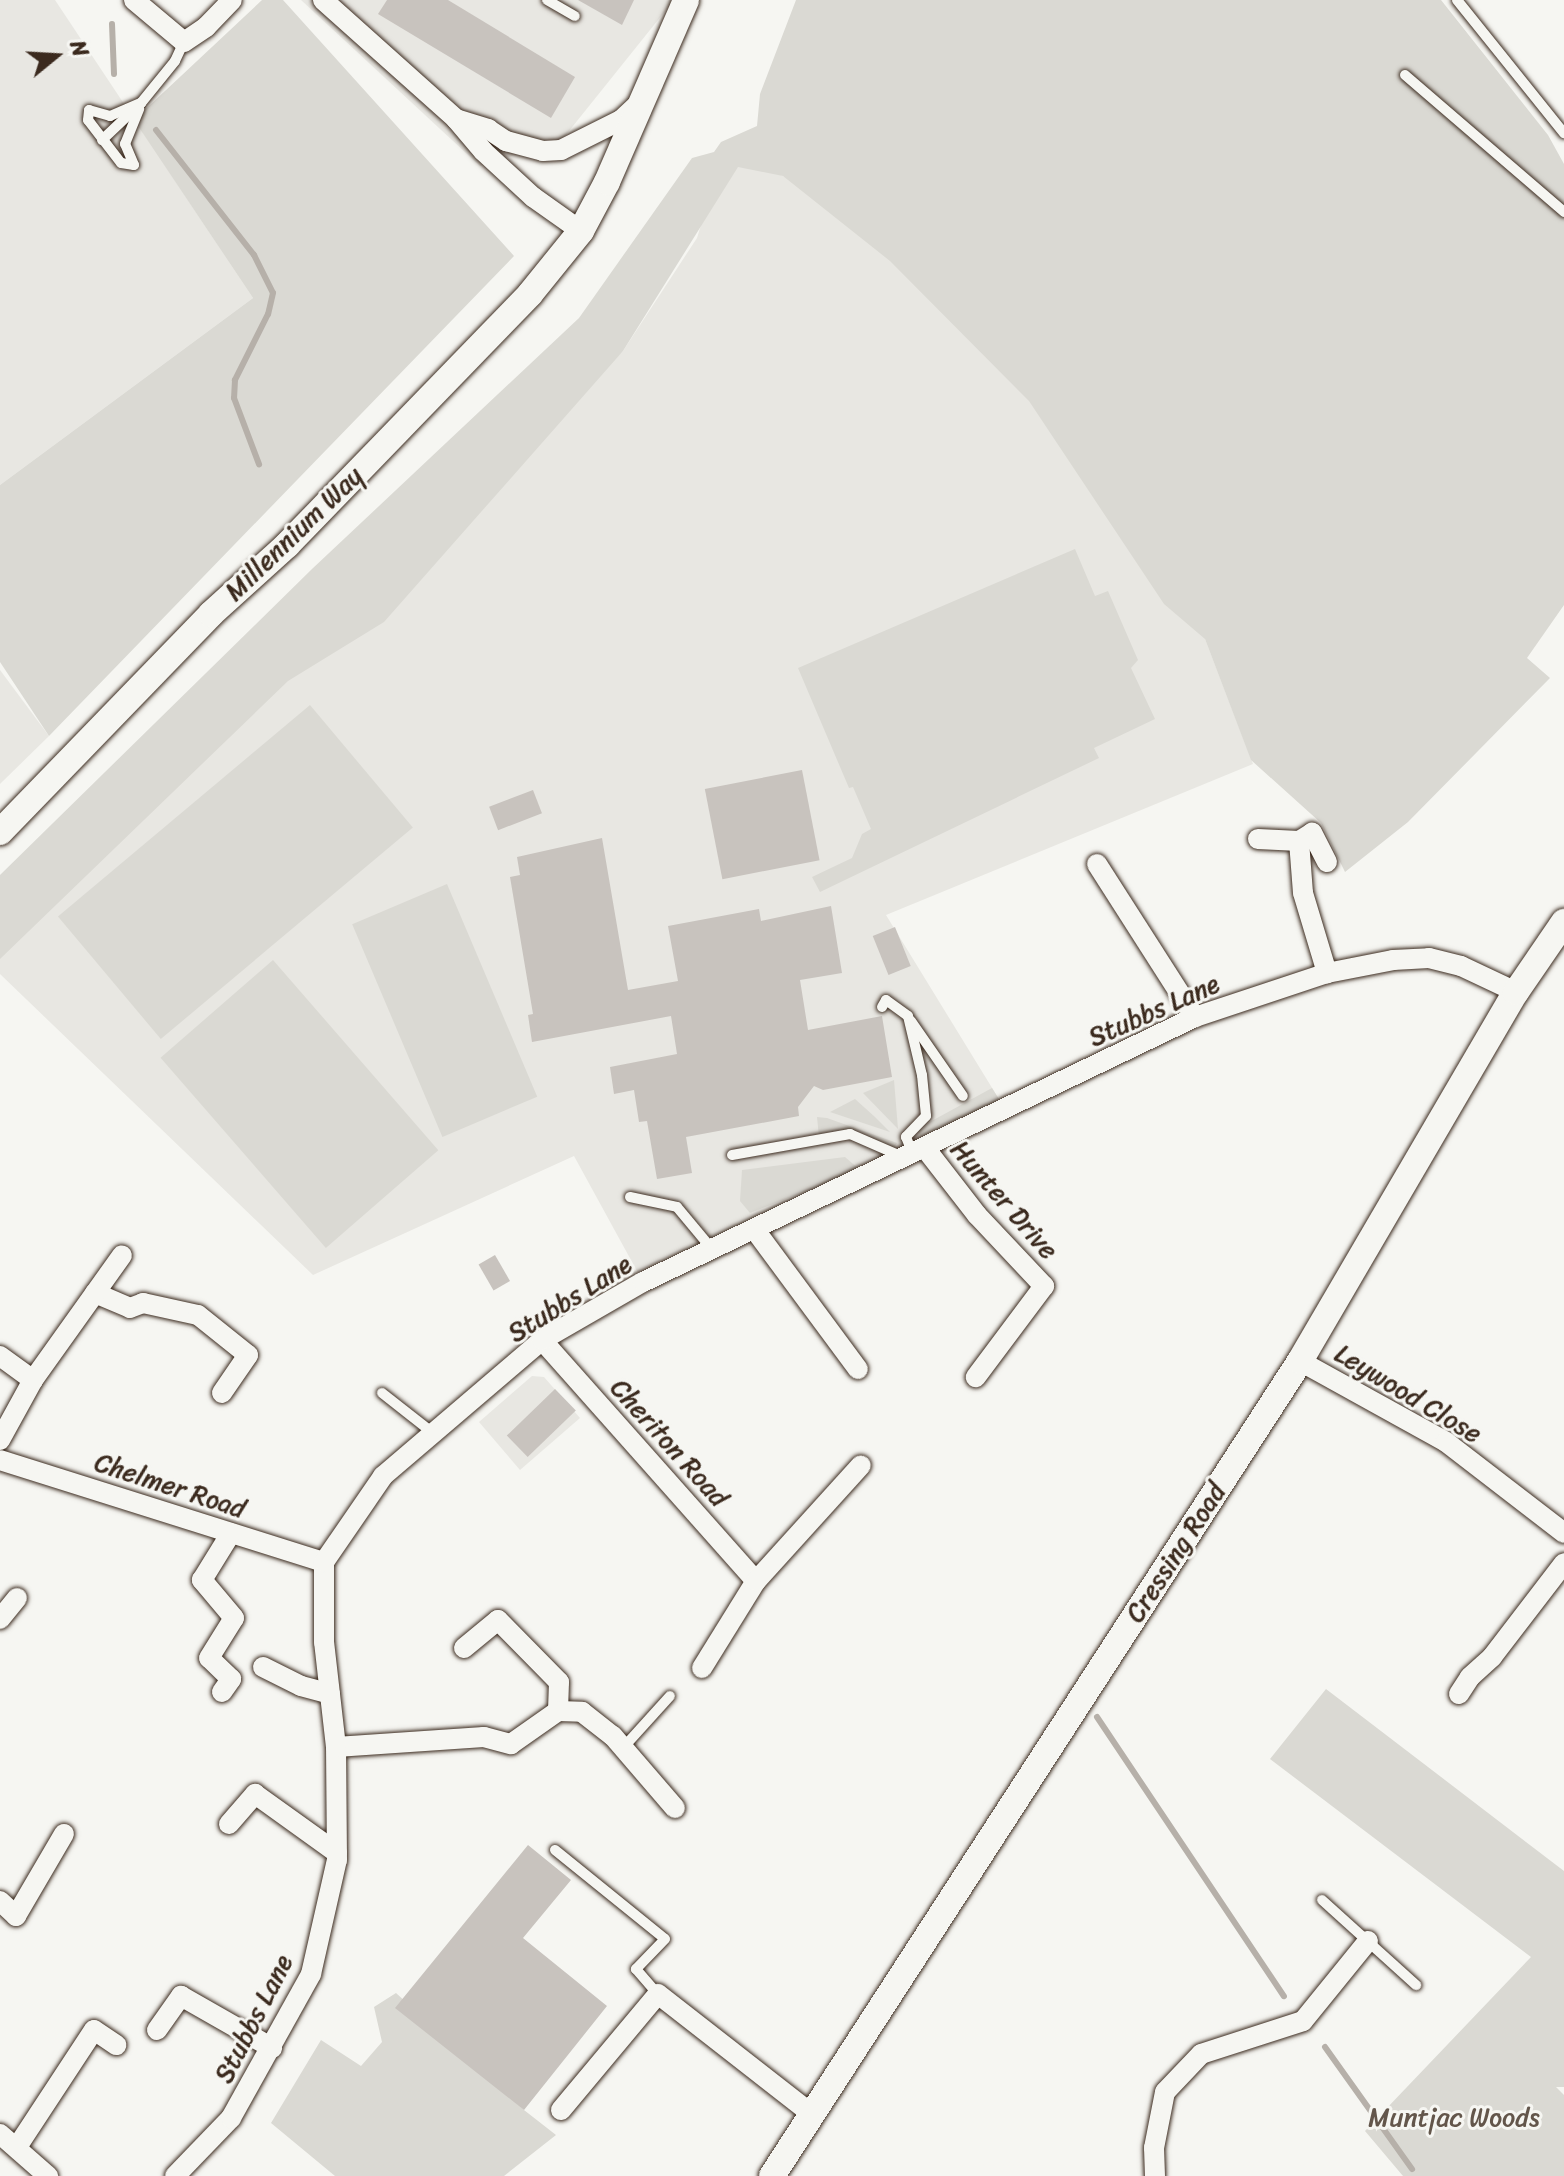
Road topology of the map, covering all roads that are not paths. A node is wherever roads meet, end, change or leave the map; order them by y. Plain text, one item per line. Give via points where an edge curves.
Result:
1 (134, 0) edge
2 (232, 0) edge
3 (323, 0) edge
4 (547, 0) edge
5 (686, 0) edge
6 (1457, 0) edge
7 (575, 16) dead end
8 (184, 42) junction
9 (1405, 75) dead end
10 (643, 98) junction
11 (141, 103) junction
12 (456, 119) junction
13 (1564, 133) edge
14 (102, 140) junction
15 (1564, 212) edge
16 (581, 231) junction
17 (1285, 825) dead end
18 (0, 832) edge
19 (1258, 839) dead end
20 (1299, 841) junction
21 (1327, 862) dead end
22 (1097, 864) dead end
23 (1563, 925) edge
24 (1327, 973) junction
25 (1516, 992) junction
26 (882, 1007) dead end
27 (908, 1016) junction
28 (1195, 1017) junction
29 (963, 1096) dead end
30 (914, 1153) junction
31 (732, 1155) dead end
32 (630, 1197) dead end
33 (755, 1230) junction
34 (712, 1249) junction
35 (122, 1255) dead end
36 (95, 1293) junction
37 (542, 1340) junction
38 (0, 1356) edge
39 (1300, 1361) junction
40 (858, 1369) dead end
41 (976, 1377) dead end
42 (33, 1380) junction
43 (222, 1393) dead end
44 (382, 1393) dead end
45 (433, 1433) junction
46 (0, 1440) edge
47 (0, 1460) edge
48 (861, 1465) dead end
49 (1561, 1525) edge
50 (231, 1533) junction
51 (324, 1562) junction
52 (1564, 1563) edge
53 (756, 1581) junction
54 (17, 1598) dead end
55 (0, 1619) edge
56 (464, 1648) dead end
57 (263, 1667) dead end
58 (702, 1668) dead end
59 (222, 1692) dead end
60 (330, 1694) junction
61 (1459, 1694) dead end
62 (670, 1696) dead end
63 (558, 1711) junction
64 (336, 1747) junction
65 (623, 1748) junction
66 (675, 1808) dead end
67 (229, 1824) dead end
68 (64, 1834) dead end
69 (555, 1850) dead end
70 (337, 1853) junction
71 (1322, 1900) dead end
72 (0, 1901) edge
73 (1368, 1941) junction
74 (1416, 1985) dead end
75 (658, 1994) junction
76 (157, 2030) dead end
77 (116, 2045) dead end
78 (272, 2048) junction
79 (561, 2110) dead end
80 (813, 2115) junction
81 (0, 2134) edge
82 (17, 2147) junction
83 (48, 2176) edge
84 (175, 2176) edge
85 (772, 2176) edge
86 (1155, 2176) edge

1 - 8 street
2 - 8 street
3 - 12 street
4 - 7 lane
5 - 10 street, Millennium Way
6 - 13 lane
8 - 11 lane
9 - 15 lane
10 - 12 street via 621,120 561,150 506,141
10 - 16 street, Millennium Way
11 - 14 lane
11 - 14 lane via 110,116 89,110 88,120
11 - 14 lane via 125,144 134,165 121,163
12 - 16 street via 533,197
16 - 18 street, Millennium Way via 530,294
17 - 20 street
19 - 20 street
20 - 21 street via 1312,833
20 - 24 street via 1303,893
22 - 28 street
23 - 25 street, Cressing Road
24 - 25 street, Stubbs Lane via 1429,958 1461,966
24 - 28 street, Stubbs Lane
25 - 39 street, Cressing Road
26 - 27 lane via 886,1000
27 - 29 lane
27 - 30 lane via 926,1116 906,1137
28 - 30 street, Stubbs Lane
30 - 31 lane via 850,1134
30 - 33 street, Stubbs Lane
30 - 41 street, Hunter Drive via 1044,1286
32 - 34 lane via 677,1207
33 - 34 street, Stubbs Lane
33 - 40 street
34 - 37 street, Stubbs Lane
35 - 36 street
36 - 42 street
36 - 43 street via 130,1308 143,1303 198,1315 248,1355
37 - 45 street, Stubbs Lane
37 - 53 street, Cheriton Road
38 - 42 street
39 - 49 street, Leywood Close via 1446,1442
39 - 80 street, Cressing Road
42 - 46 street
44 - 45 lane
45 - 51 street, Stubbs Lane via 383,1476
47 - 50 street, Chelmer Road
48 - 53 street
50 - 51 street, Chelmer Road
50 - 59 street via 202,1580 234,1618 209,1658 231,1679
51 - 60 street, Stubbs Lane
52 - 61 street
53 - 58 street
54 - 55 street
56 - 63 street via 498,1620 559,1682
57 - 60 street
60 - 64 street, Stubbs Lane
62 - 65 lane
63 - 64 street via 511,1744 484,1737
63 - 65 street via 582,1712
64 - 70 street, Stubbs Lane
65 - 66 street
67 - 70 street via 255,1794
68 - 72 street via 16,1916
69 - 75 lane via 665,1939 636,1969
70 - 78 street, Stubbs Lane via 311,1974
71 - 73 lane
73 - 74 lane
73 - 86 street via 1303,2021 1201,2054 1165,2092 1154,2148
75 - 79 street
75 - 80 street
76 - 78 street via 181,1996
77 - 82 street via 94,2030
78 - 84 street, Stubbs Lane via 231,2118
80 - 85 street, Cressing Road
81 - 82 street
82 - 83 street

